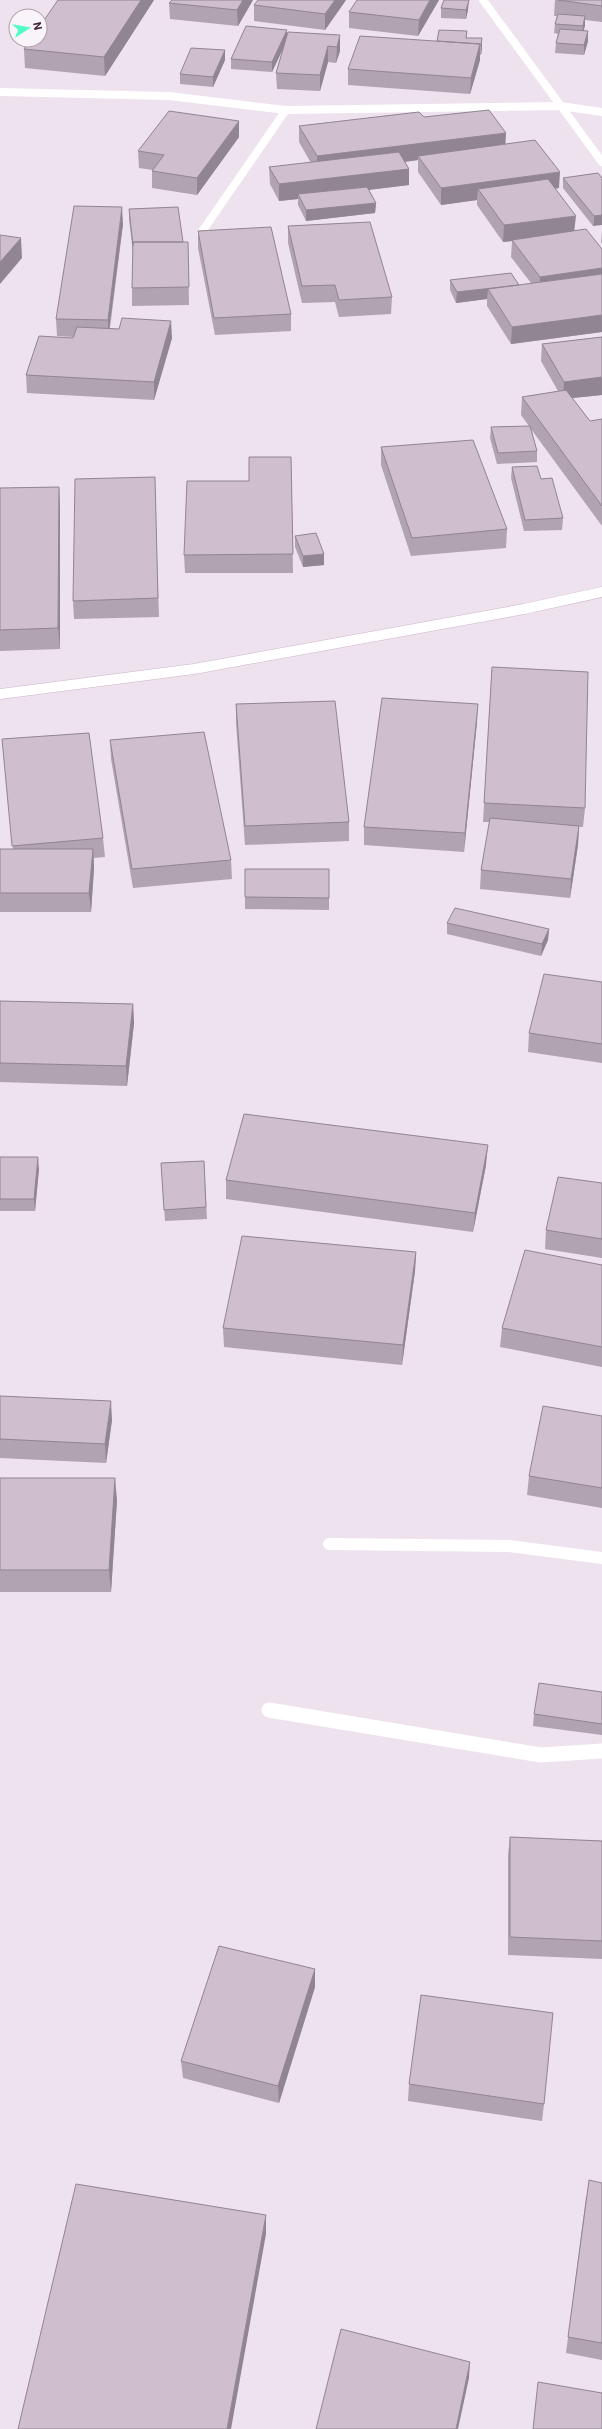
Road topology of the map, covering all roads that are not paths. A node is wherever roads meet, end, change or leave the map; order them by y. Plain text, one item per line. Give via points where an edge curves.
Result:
1 (483, 0) edge
2 (0, 92) edge
3 (561, 106) junction
4 (286, 110) junction
5 (602, 112) edge
6 (602, 162) edge
7 (201, 233) edge
8 (602, 592) edge
9 (0, 694) edge
10 (329, 1544) dead end
11 (602, 1558) edge
12 (270, 1710) dead end
13 (602, 1751) edge

1 - 3 street
2 - 4 street via 169,96
3 - 4 street
3 - 5 street
3 - 6 street
4 - 7 street
8 - 9 street via 524,609 194,669
10 - 11 street via 509,1546
12 - 13 street via 541,1755

